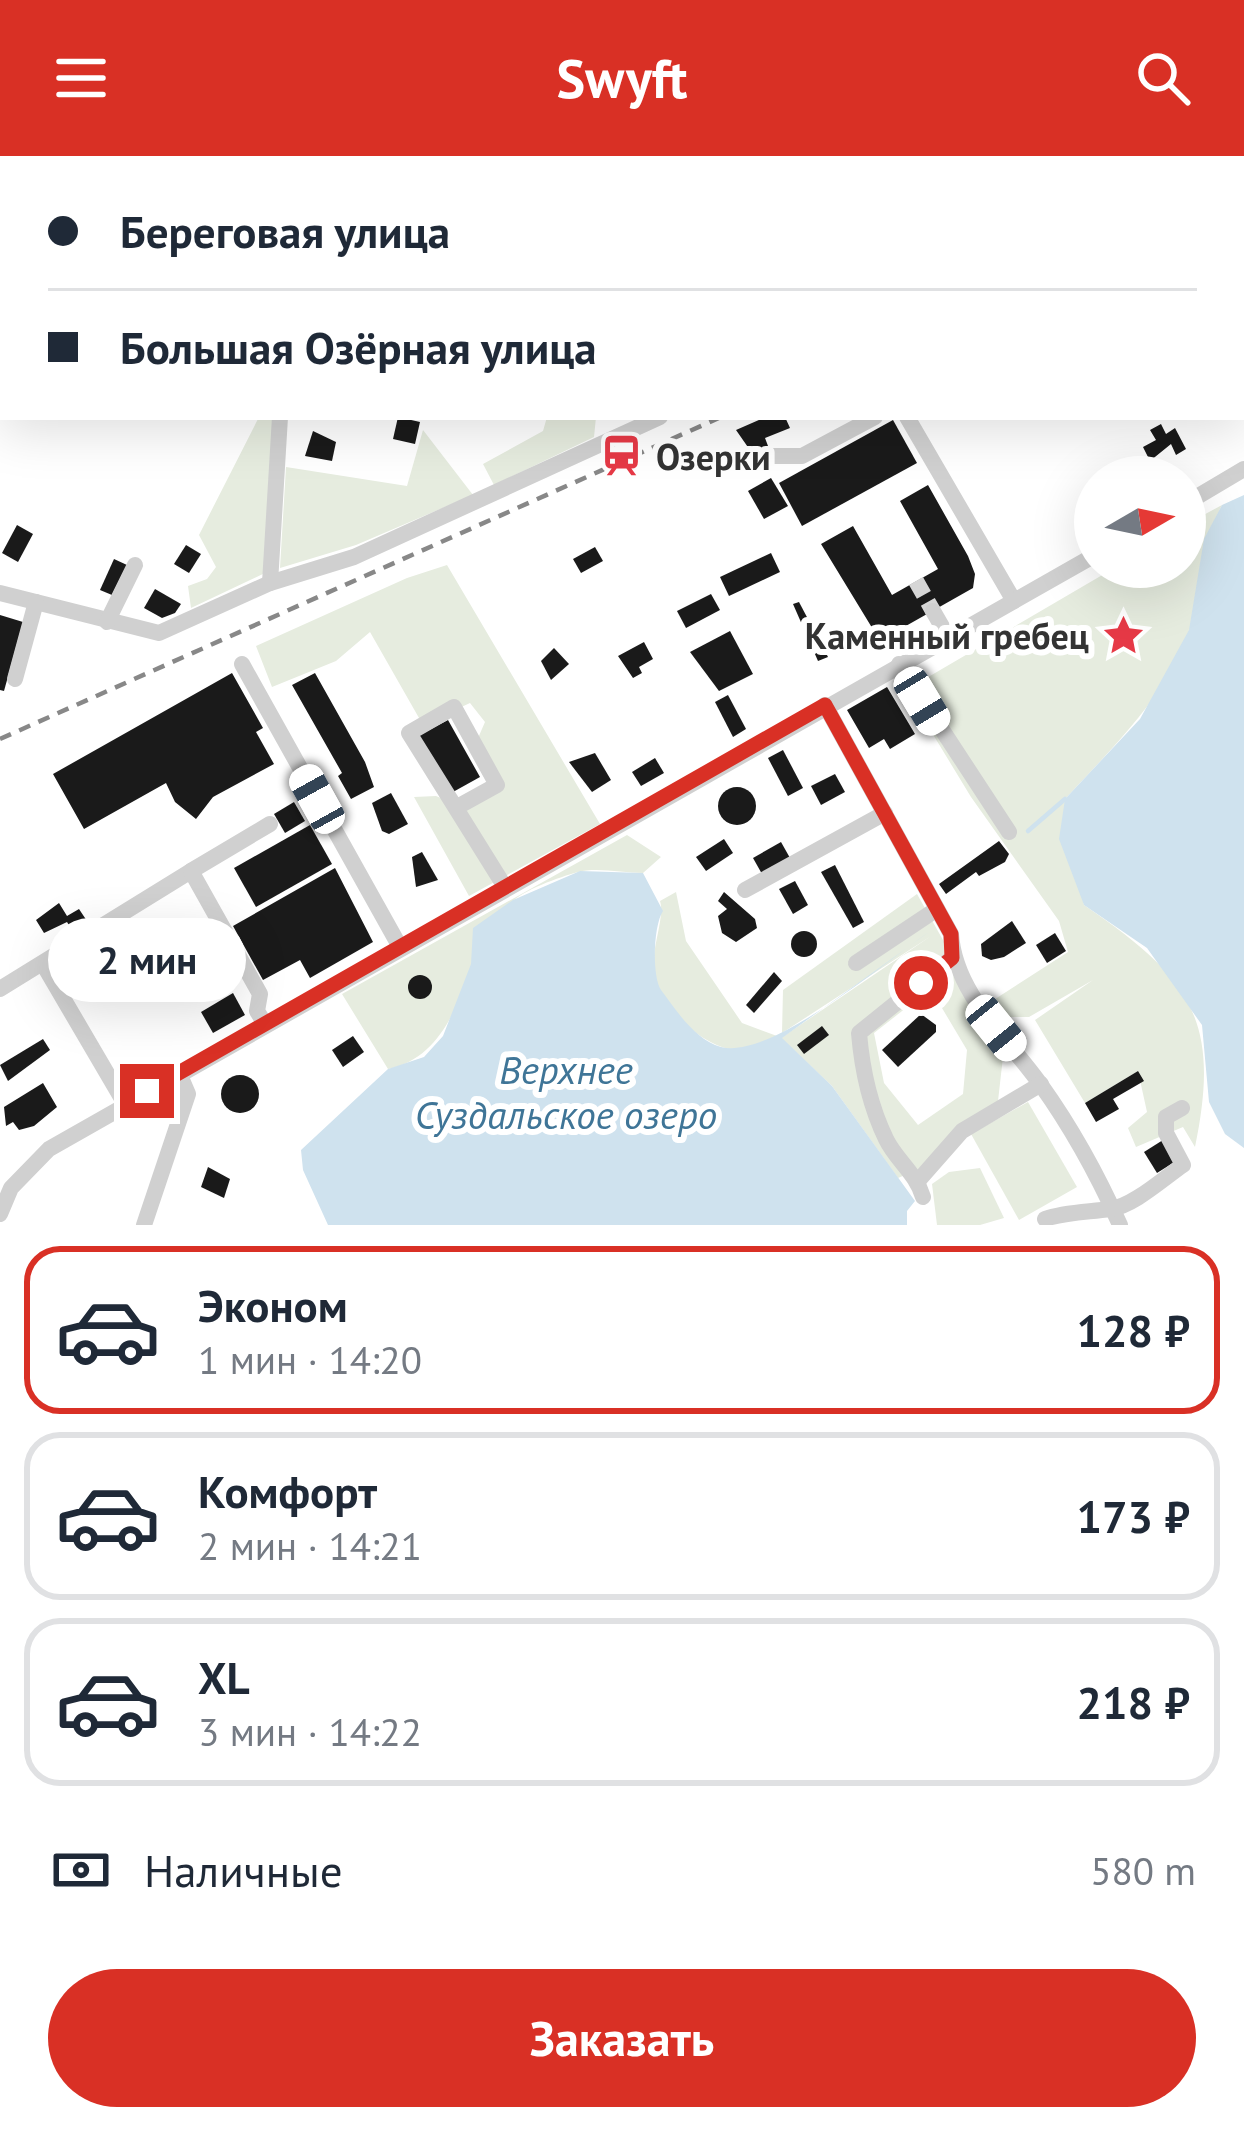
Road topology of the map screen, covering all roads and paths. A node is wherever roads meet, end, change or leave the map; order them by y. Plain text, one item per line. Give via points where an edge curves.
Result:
1 (280, 420) edge
2 (653, 420) edge
3 (868, 420) edge
4 (910, 420) edge
5 (762, 456) dead end
6 (1244, 469) edge
7 (1206, 492) edge
8 (134, 565) dead end
9 (1074, 567) edge
10 (271, 583) junction
11 (0, 592) edge
12 (1014, 601) junction
13 (35, 602) junction
14 (933, 611) tunnel mouth
15 (107, 622) junction
16 (948, 637) junction
17 (242, 664) dead end
18 (899, 664) junction
19 (15, 679) dead end
20 (825, 705) junction
21 (459, 806) junction
22 (885, 814) junction
23 (270, 824) dead end
24 (1009, 832) dead end
25 (191, 871) junction
26 (506, 887) junction
27 (745, 890) dead end
28 (937, 909) junction
29 (400, 947) junction
30 (952, 958) junction
31 (856, 963) dead end
32 (43, 964) junction
33 (0, 989) edge
34 (265, 1024) junction
35 (179, 1072) junction
36 (1041, 1084) junction
37 (125, 1103) junction
38 (1182, 1108) dead end
39 (0, 1214) edge
40 (1117, 1217) edge
41 (1045, 1219) dead end
42 (144, 1225) edge

1 - 10 street
2 - 10 street via 354,556
3 - 5 street via 802,456
4 - 12 street
6 - 7 street
8 - 15 street
9 - 12 street
10 - 15 street via 159,633
11 - 13 street
12 - 16 street
13 - 15 street
13 - 19 street
14 - 16 street
16 - 18 street
17 - 29 street
18 - 20 street
18 - 24 street
20 - 22 street
20 - 26 street
21 - 21 street via 442,794 409,733 454,707 497,785
21 - 26 street
22 - 27 street
22 - 28 street
23 - 25 street
25 - 32 street
25 - 34 street via 260,994
26 - 29 street
28 - 30 street via 951,934
28 - 31 street
29 - 34 street
30 - 36 street
30 - 36 street via 859,1033 862,1072 887,1141 920,1189 962,1131
32 - 33 street
32 - 37 street
34 - 35 street
35 - 37 street
35 - 42 street via 188,1094
36 - 40 street
37 - 39 street via 49,1148 11,1188
38 - 40 street via 1166,1118 1166,1133 1184,1166
40 - 41 street

